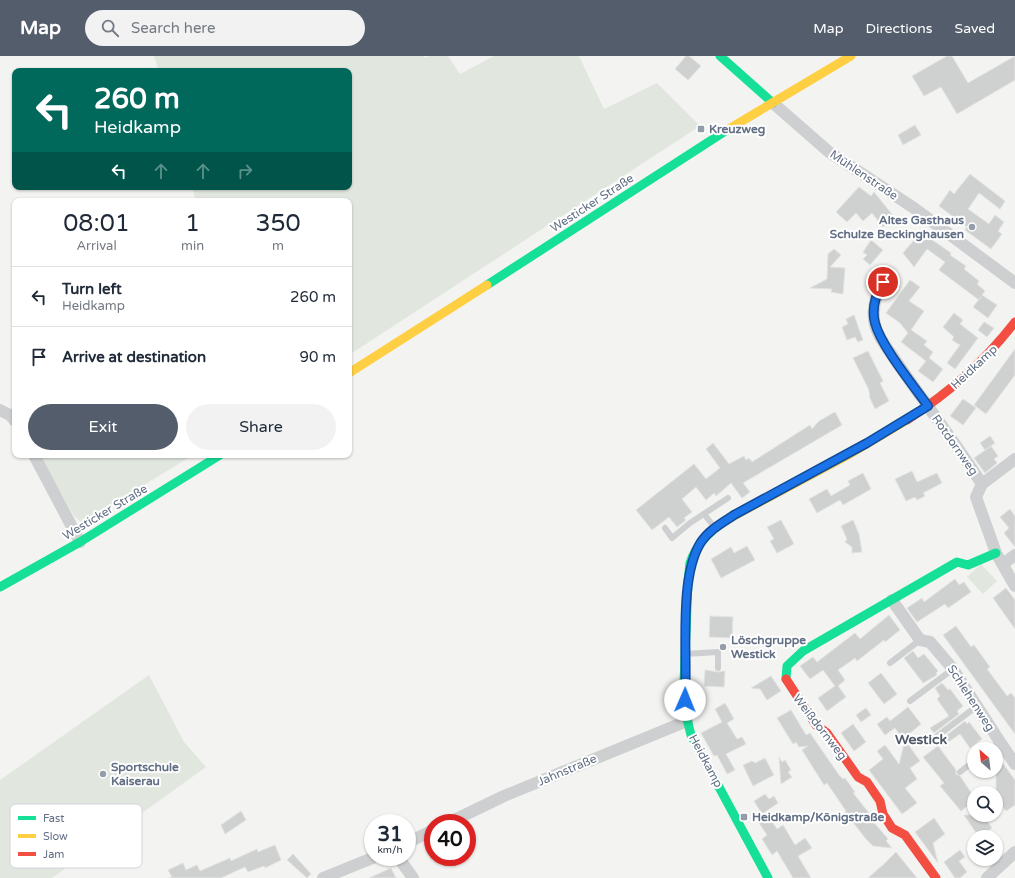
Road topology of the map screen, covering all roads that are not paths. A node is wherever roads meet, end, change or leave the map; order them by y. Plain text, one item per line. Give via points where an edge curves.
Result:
1 (720, 56) edge
2 (852, 56) edge
3 (773, 103) junction
4 (889, 272) dead end
5 (1015, 283) edge
6 (1015, 322) edge
7 (352, 372) edge
8 (928, 406) junction
9 (0, 410) edge
10 (12, 417) edge
11 (36, 458) edge
12 (215, 458) edge
13 (1015, 459) edge
14 (982, 484) junction
15 (728, 498) dead end
16 (704, 514) junction
17 (665, 528) dead end
18 (715, 528) junction
19 (80, 542) junction
20 (996, 553) junction
21 (1015, 555) edge
22 (1003, 564) junction
23 (1015, 586) edge
24 (0, 587) edge
25 (892, 600) junction
26 (920, 640) junction
27 (685, 654) junction
28 (890, 663) dead end
29 (718, 668) dead end
30 (954, 669) junction
31 (910, 701) dead end
32 (977, 706) junction
33 (687, 721) junction
34 (936, 737) dead end
35 (993, 742) edge
36 (1003, 753) edge
37 (1015, 764) edge
38 (967, 766) edge
39 (960, 772) dead end
40 (467, 814) edge
41 (1015, 852) edge
42 (364, 861) edge
43 (404, 866) edge
44 (323, 878) edge
45 (413, 878) edge
46 (768, 878) edge
47 (936, 878) edge
48 (987, 878) edge

1 - 3 street, Mühlenstraße
2 - 3 street, Westicker Straße
3 - 5 street, Mühlenstraße via 829,152 914,208
3 - 7 street, Westicker Straße via 623,196
4 - 8 street via 877,291 873,306 874,322 882,339
6 - 8 street, Heidkamp via 983,360 960,382
8 - 14 street, Rotdornweg
8 - 18 street, Heidkamp via 902,424 734,515
9 - 10 street
11 - 19 street
12 - 19 street, Westicker Straße
13 - 14 street, Rotdornweg
14 - 20 street, Rotdornweg via 976,497
15 - 16 lane
16 - 17 lane via 672,538
16 - 18 lane
18 - 27 street, Heidkamp via 702,541 692,558
19 - 24 street, Westicker Straße
20 - 22 street, Rotdornweg
20 - 25 street, Weißdornweg via 968,564 957,562
21 - 22 street
22 - 23 street, Rotdornweg
25 - 26 street, Schlehenweg
25 - 47 street, Weißdornweg via 803,651 790,662 785,675 787,683 816,726 827,733 858,777 867,782 892,828 905,835
26 - 28 lane
26 - 30 street, Schlehenweg via 930,642
27 - 29 lane via 718,652
27 - 33 street, Heidkamp
30 - 31 lane
30 - 32 street, Schlehenweg
32 - 34 lane
32 - 35 street, Schlehenweg
33 - 40 street, Jahnstraße via 504,796
33 - 46 street, Heidkamp via 691,735
36 - 37 street, Schlehenweg
38 - 39 lane
41 - 48 street
42 - 44 street
43 - 45 street

